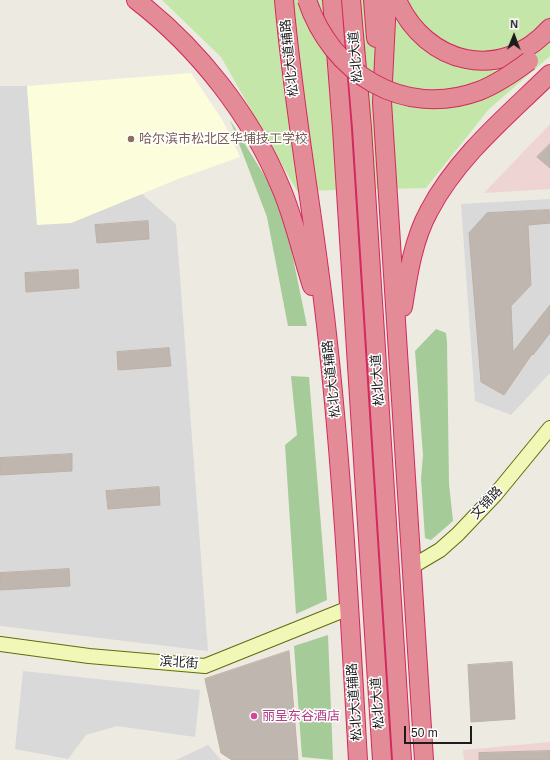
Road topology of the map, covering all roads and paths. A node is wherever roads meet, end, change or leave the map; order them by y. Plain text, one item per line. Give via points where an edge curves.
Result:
1 (136, 0) edge
2 (284, 0) edge
3 (307, 0) edge
4 (332, 0) edge
5 (351, 0) edge
6 (373, 0) edge
7 (387, 0) edge
8 (397, 0) edge
9 (550, 28) edge
10 (550, 43) edge
11 (550, 74) edge
12 (382, 102) junction
13 (398, 336) junction
14 (328, 340) junction
15 (550, 428) edge
16 (404, 453) junction
17 (339, 456) junction
18 (389, 556) junction
19 (413, 566) junction
20 (370, 574) junction
21 (349, 608) junction
22 (0, 644) edge
23 (358, 760) edge
24 (382, 760) edge
25 (402, 760) edge
26 (424, 760) edge

1 - 14 highway via 196,56 254,132 282,188
2 - 14 highway, 松北大道辅路 via 297,121
3 - 10 highway, bridge via 319,29 341,59 375,86 413,98 440,99 467,95 498,82
4 - 20 highway, 松北大道
5 - 18 highway, 松北大道 via 362,128
6 - 12 highway
7 - 12 highway
8 - 9 highway via 406,18 420,35 448,54 468,60 510,56 535,42
11 - 13 highway via 452,175 428,211 413,256
12 - 13 highway
13 - 16 highway
14 - 17 highway, 松北大道辅路
15 - 19 street, 文锦路 via 495,495 458,534 440,550
16 - 18 highway
16 - 19 highway
17 - 20 highway
17 - 21 highway, 松北大道辅路
18 - 25 highway, 松北大道
19 - 26 highway
20 - 24 highway, 松北大道
21 - 22 street, 滨北街 via 205,666 89,656
21 - 23 highway, 松北大道辅路

